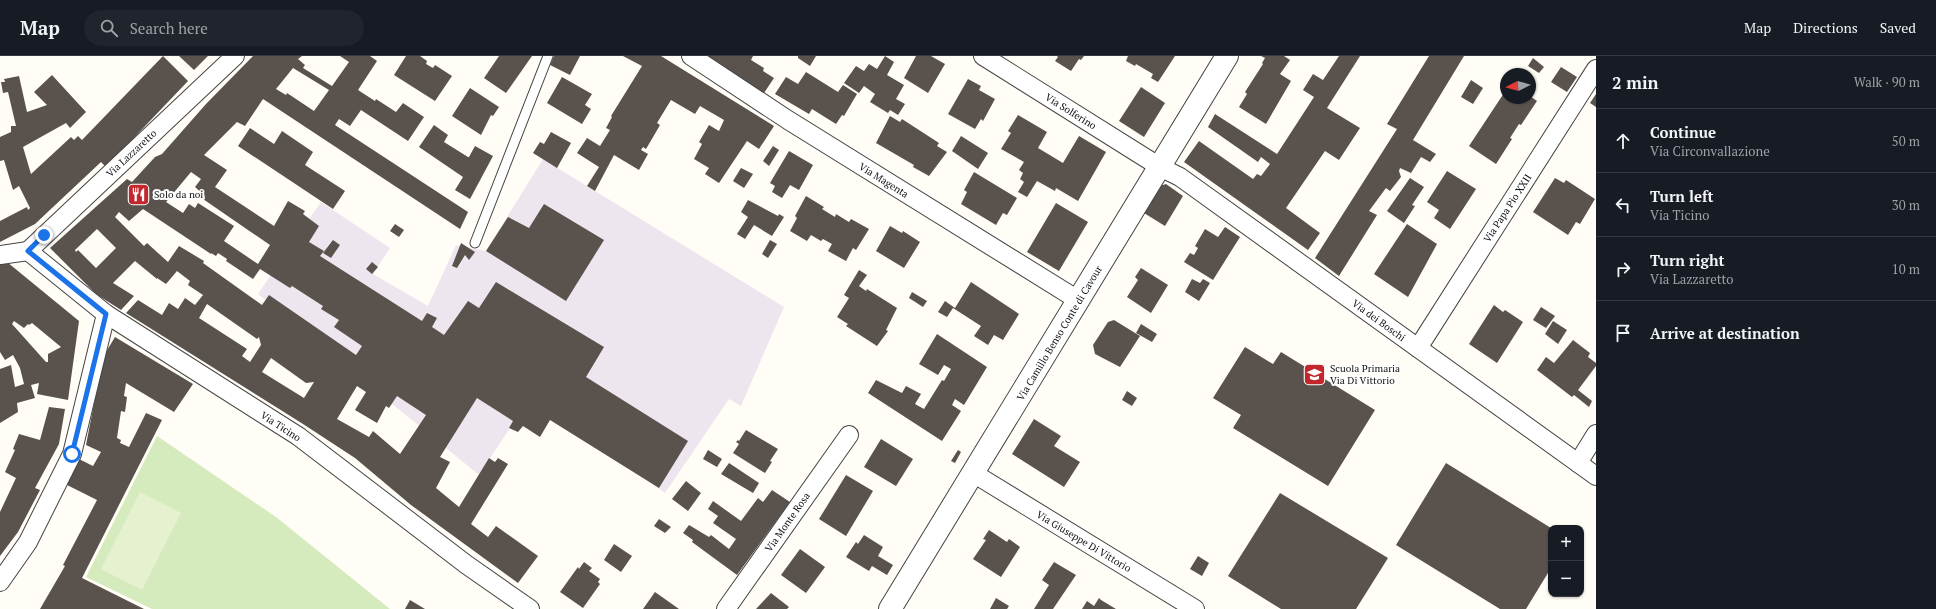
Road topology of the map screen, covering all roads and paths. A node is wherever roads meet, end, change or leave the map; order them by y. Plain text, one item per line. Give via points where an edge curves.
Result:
1 (235, 56) edge
2 (548, 56) edge
3 (690, 56) edge
4 (983, 56) edge
5 (1227, 56) edge
6 (1596, 69) edge
7 (1160, 167) junction
8 (475, 244) dead end
9 (28, 251) junction
10 (0, 255) edge
11 (1078, 300) junction
12 (106, 314) junction
13 (1418, 348) junction
14 (1596, 434) edge
15 (849, 435) dead end
16 (1578, 463) junction
17 (973, 473) junction
18 (1596, 476) edge
19 (0, 582) edge
20 (530, 609) edge
21 (726, 609) edge
22 (890, 609) edge
23 (1195, 609) edge

1 - 9 street, Via Lazzaretto
2 - 8 lane
3 - 11 street, Via Magenta via 788,120
4 - 7 street, Via Solferino
5 - 7 street, Via Camillo Benso Conte di Cavour
6 - 13 street, Via Papa Pio XXII
7 - 11 street, Via Camillo Benso Conte di Cavour
7 - 13 street, Via dei Boschi via 1180,177
9 - 10 street
9 - 12 street, Via Ticino
11 - 17 street, Via Camillo Benso Conte di Cavour
12 - 19 street via 72,454 28,542
12 - 20 street, Via Ticino via 298,436 467,565
13 - 16 street, Via dei Boschi
14 - 16 street
15 - 21 street, Via Monte Rosa
16 - 18 street, Via dei Boschi
17 - 22 street, Via Camillo Benso Conte di Cavour
17 - 23 street, Via Giuseppe Di Vittorio

